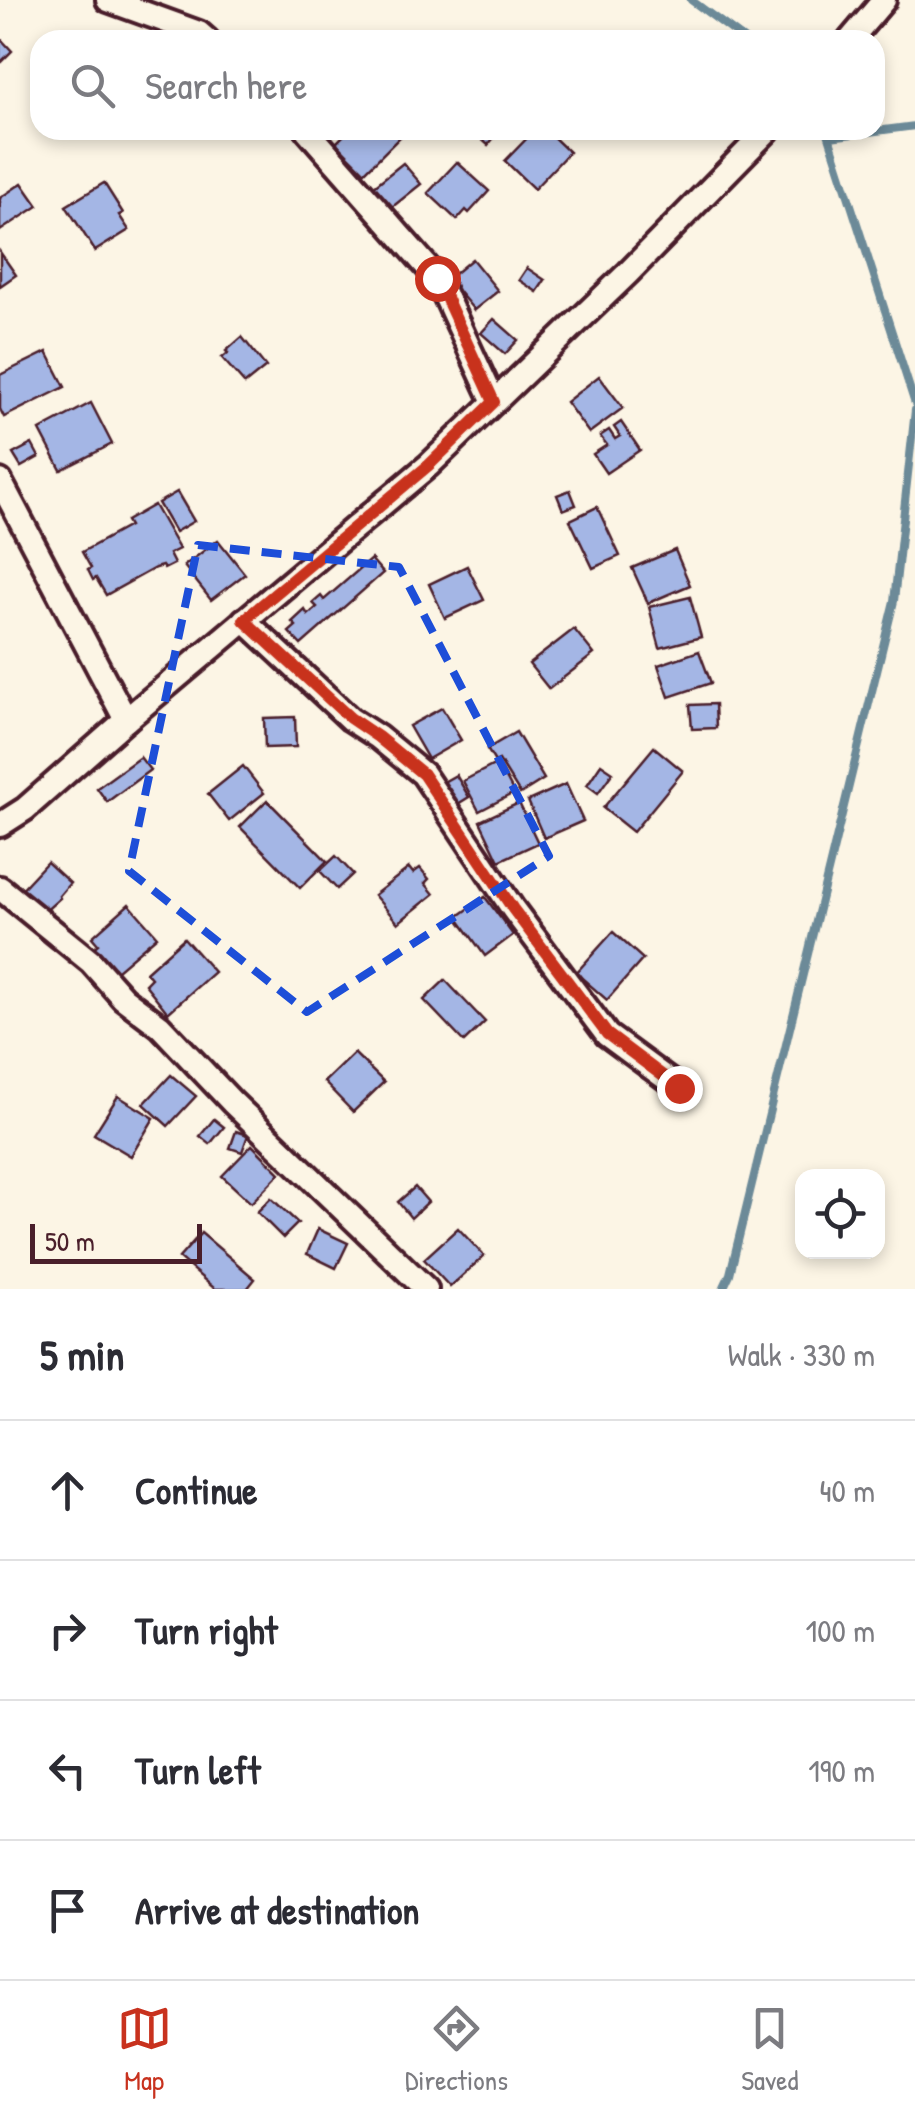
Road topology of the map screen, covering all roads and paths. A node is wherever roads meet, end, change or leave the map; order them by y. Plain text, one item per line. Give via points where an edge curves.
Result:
1 (108, 0) edge
2 (884, 0) edge
3 (193, 30) edge
4 (858, 30) edge
5 (317, 140) edge
6 (758, 140) edge
7 (494, 402) junction
8 (0, 481) edge
9 (244, 620) junction
10 (126, 720) junction
11 (0, 825) edge
12 (0, 888) edge
13 (679, 1088) dead end
14 (426, 1289) edge

1 - 3 street
2 - 4 street
5 - 7 street via 437,278
6 - 7 street
7 - 9 street
8 - 10 street
9 - 10 street
9 - 13 street via 350,718 423,774 607,1034
10 - 11 street
12 - 14 street via 160,1026

